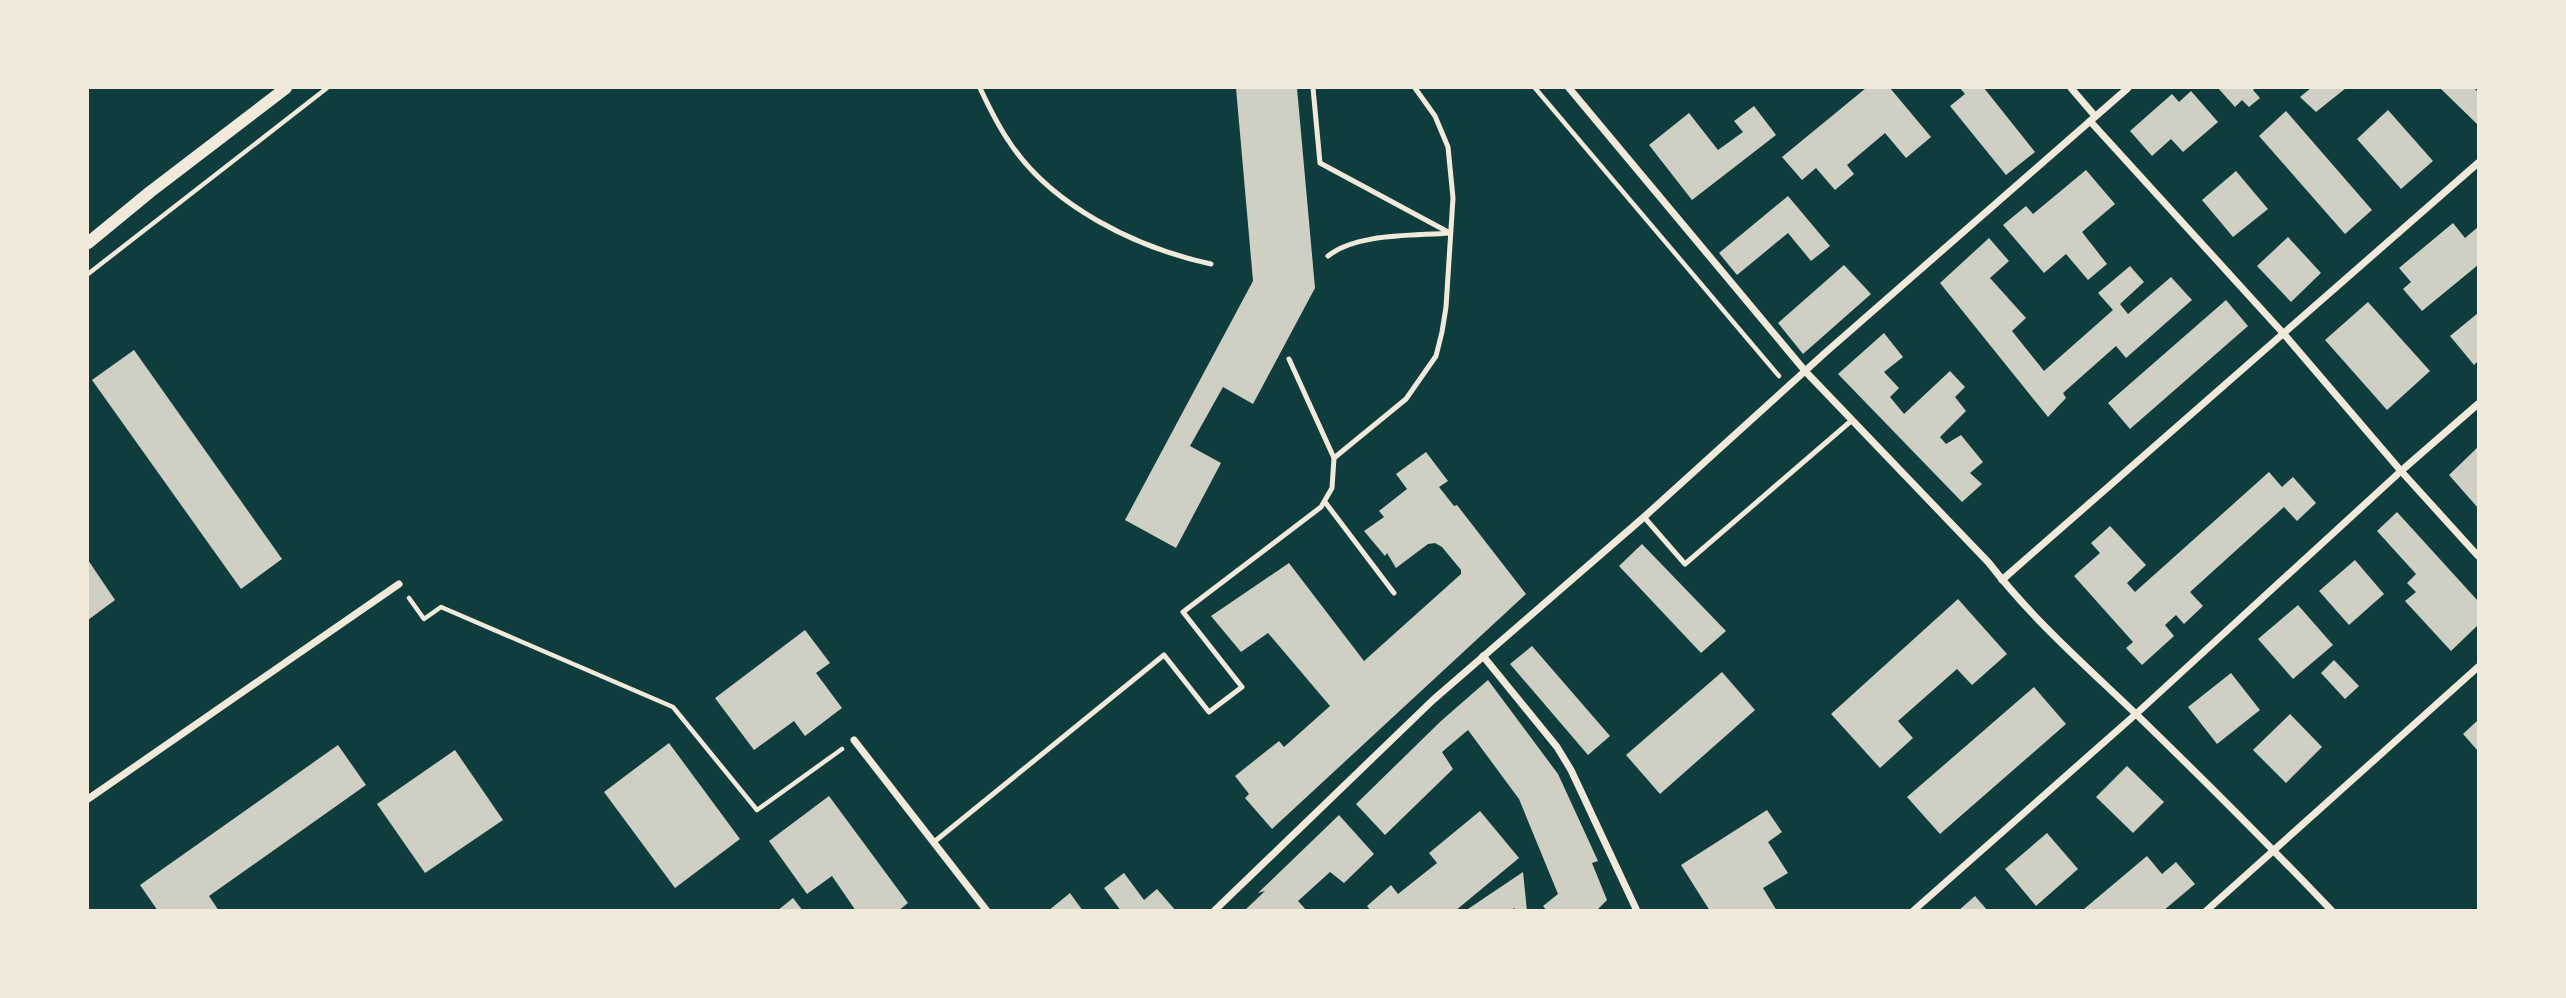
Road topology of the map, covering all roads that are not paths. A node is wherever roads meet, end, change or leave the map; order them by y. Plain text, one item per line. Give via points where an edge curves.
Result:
1 (286, 88) edge
2 (980, 88) edge
3 (1314, 88) edge
4 (1415, 88) edge
5 (1569, 88) edge
6 (2071, 88) edge
7 (2128, 88) edge
8 (2092, 119) junction
9 (2479, 163) edge
10 (1450, 233) junction
11 (88, 243) edge
12 (1328, 256) dead end
13 (1211, 264) dead end
14 (2283, 333) junction
15 (1289, 359) dead end
16 (1806, 372) junction
17 (2479, 404) edge
18 (1851, 421) junction
19 (1334, 458) junction
20 (2401, 471) junction
21 (1325, 502) junction
22 (1644, 517) junction
23 (2479, 556) edge
24 (2002, 580) junction
25 (399, 584) road end
26 (1394, 593) dead end
27 (1483, 656) junction
28 (2479, 667) edge
29 (2136, 714) junction
30 (854, 740) road end
31 (88, 799) edge
32 (934, 842) junction
33 (2274, 850) junction
34 (987, 911) edge
35 (1214, 911) edge
36 (1637, 911) edge
37 (1913, 911) edge
38 (2206, 911) edge
39 (2332, 911) edge

1 - 11 street
2 - 13 lane via 1008,141 1045,182 1125,236 1178,257
3 - 10 lane via 1320,163
4 - 10 lane via 1435,116 1448,147 1453,198
5 - 16 street
6 - 8 street
7 - 8 street
8 - 14 street
8 - 16 street
9 - 14 street
10 - 12 lane via 1350,243
10 - 19 lane via 1446,307 1436,356 1406,399
14 - 20 street
14 - 24 street
15 - 19 lane
16 - 18 street
16 - 22 street
17 - 20 street
18 - 22 lane via 1685,564
18 - 24 street
19 - 21 lane via 1332,488
20 - 23 street
20 - 29 street
21 - 26 lane
21 - 32 lane via 1183,612 1242,687 1209,712 1164,654
22 - 27 street
24 - 29 street via 2062,645
25 - 31 street
27 - 35 street
27 - 36 street via 1571,770
28 - 33 street
29 - 33 street
29 - 37 street
30 - 32 street
32 - 34 street
33 - 38 street
33 - 39 street

